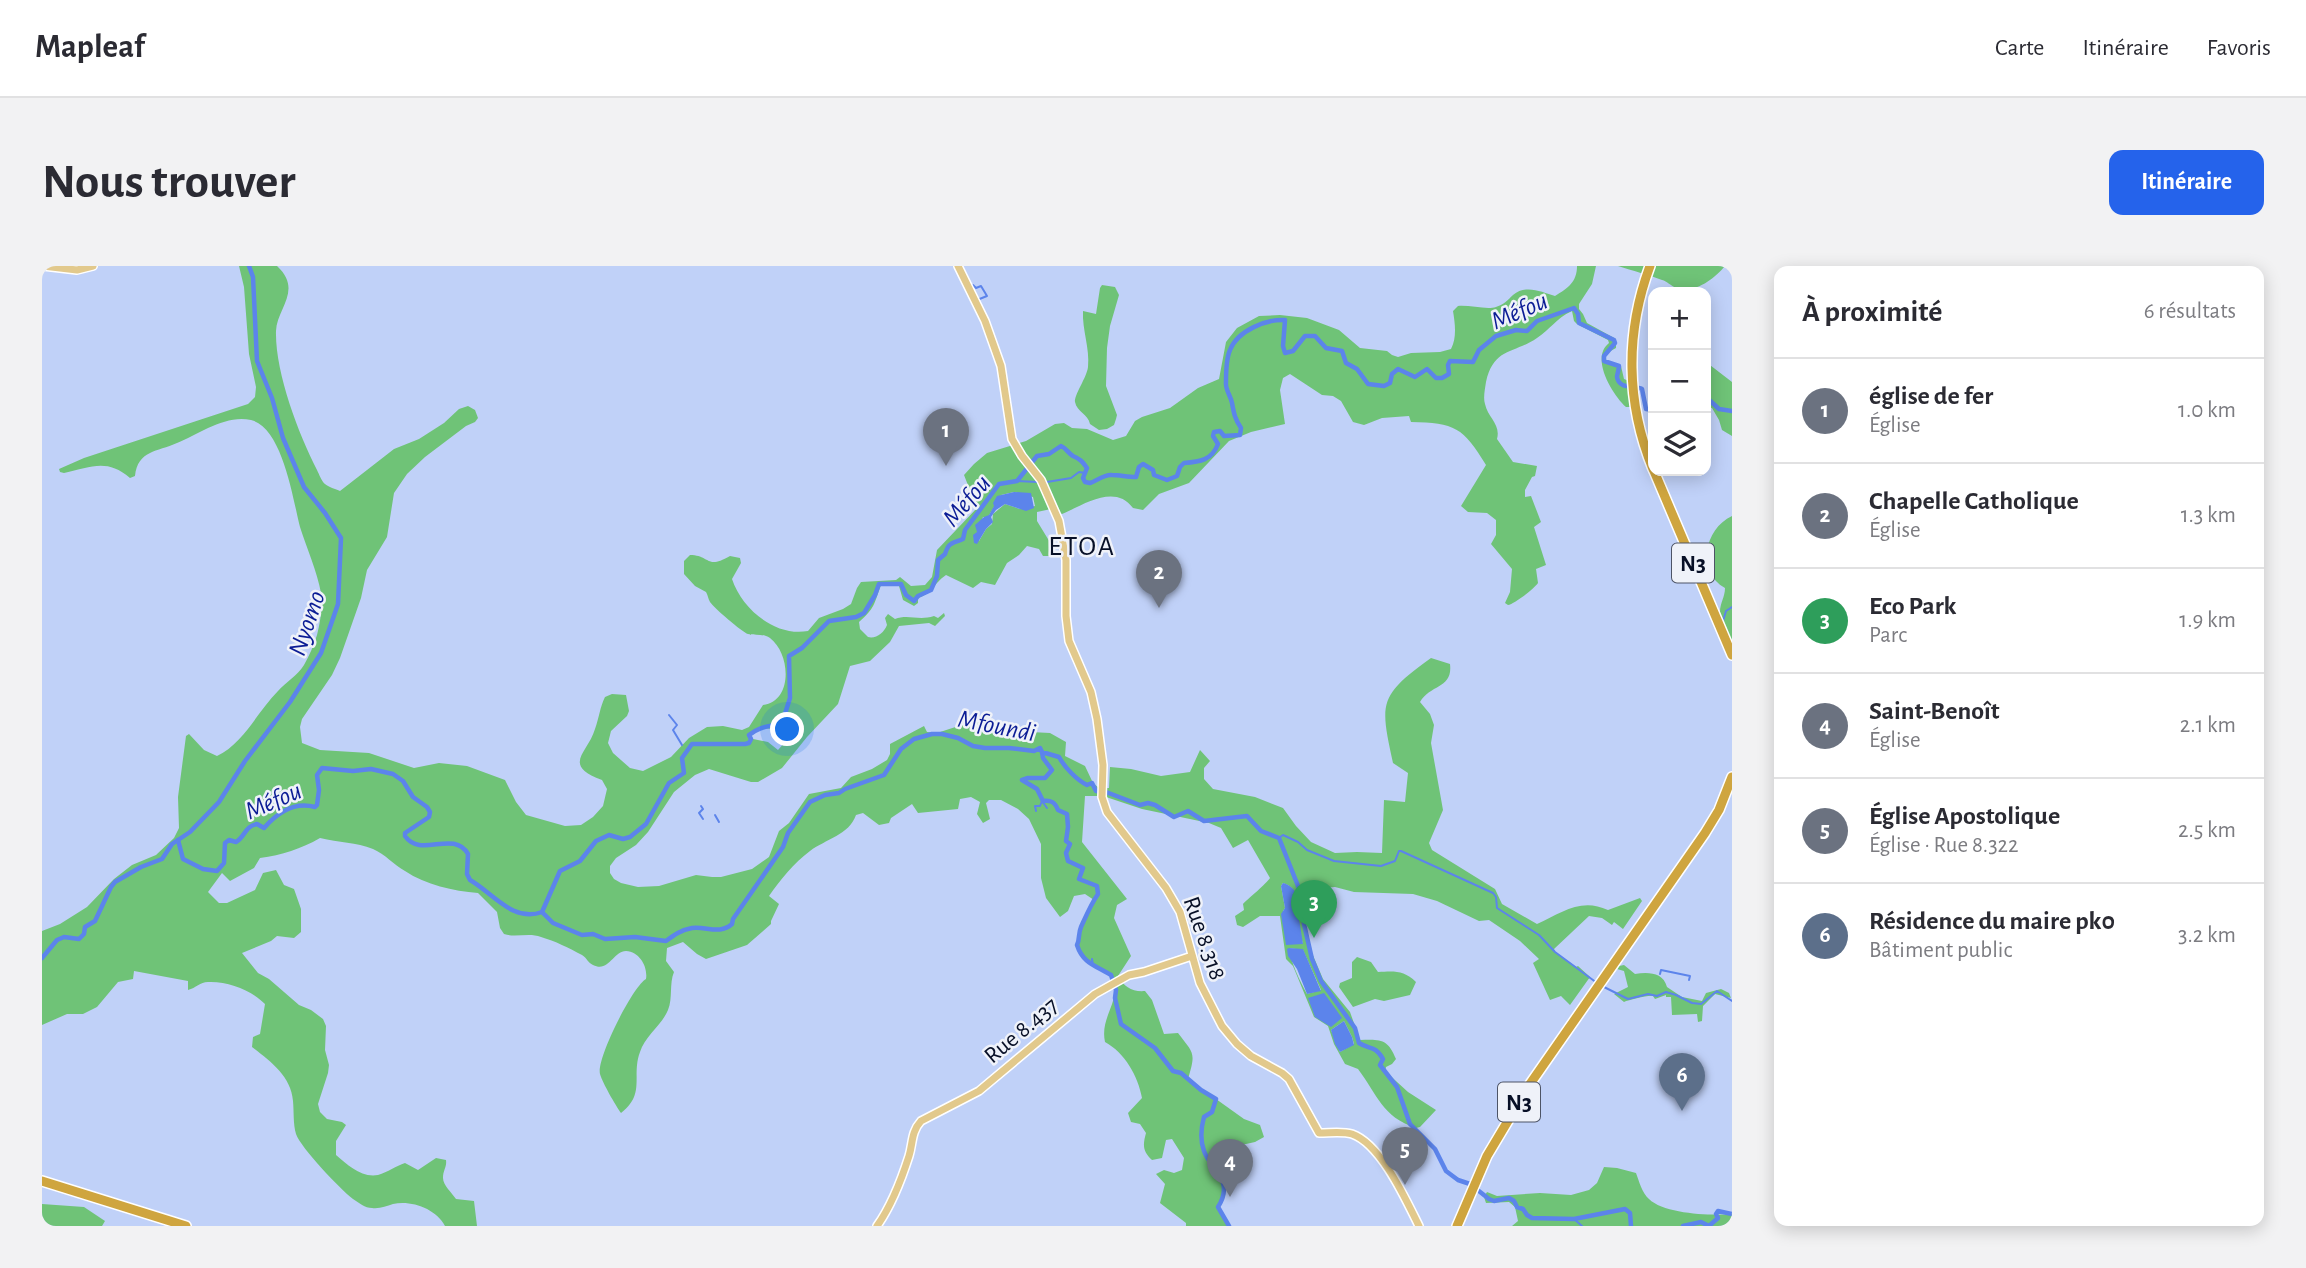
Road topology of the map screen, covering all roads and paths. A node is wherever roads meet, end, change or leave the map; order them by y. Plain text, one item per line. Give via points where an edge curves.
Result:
1 (43, 266) edge
2 (93, 266) edge
3 (958, 266) edge
4 (1650, 266) edge
5 (1648, 454) edge
6 (1657, 476) edge
7 (1732, 655) edge
8 (1732, 777) edge
9 (1192, 956) junction
10 (905, 1164) junction
11 (42, 1183) edge
12 (170, 1226) edge
13 (186, 1226) edge
14 (871, 1226) edge
15 (877, 1226) edge
16 (1419, 1226) edge
17 (1457, 1226) edge

1 - 2 main road via 78,270
3 - 9 main road, Rue 8.318 via 1003,369 1012,439 1046,488 1059,521 1066,561 1069,641 1091,692 1103,765 1102,794 1110,817 1180,912
4 - 5 highway, N3 via 1638,302 1631,355 1632,387
6 - 7 highway, N3
8 - 17 highway, N3 via 1710,826 1535,1075 1493,1144
9 - 10 main road, Rue 8.437 via 1129,975 1080,1005 979,1091 921,1121
9 - 16 main road, Rue 8.318 via 1203,992 1237,1044 1289,1079 1319,1133 1350,1133 1373,1148
10 - 14 main road, Rue 8.437
10 - 15 main road, Rue 8.437 via 894,1197
11 - 12 highway
11 - 13 highway

